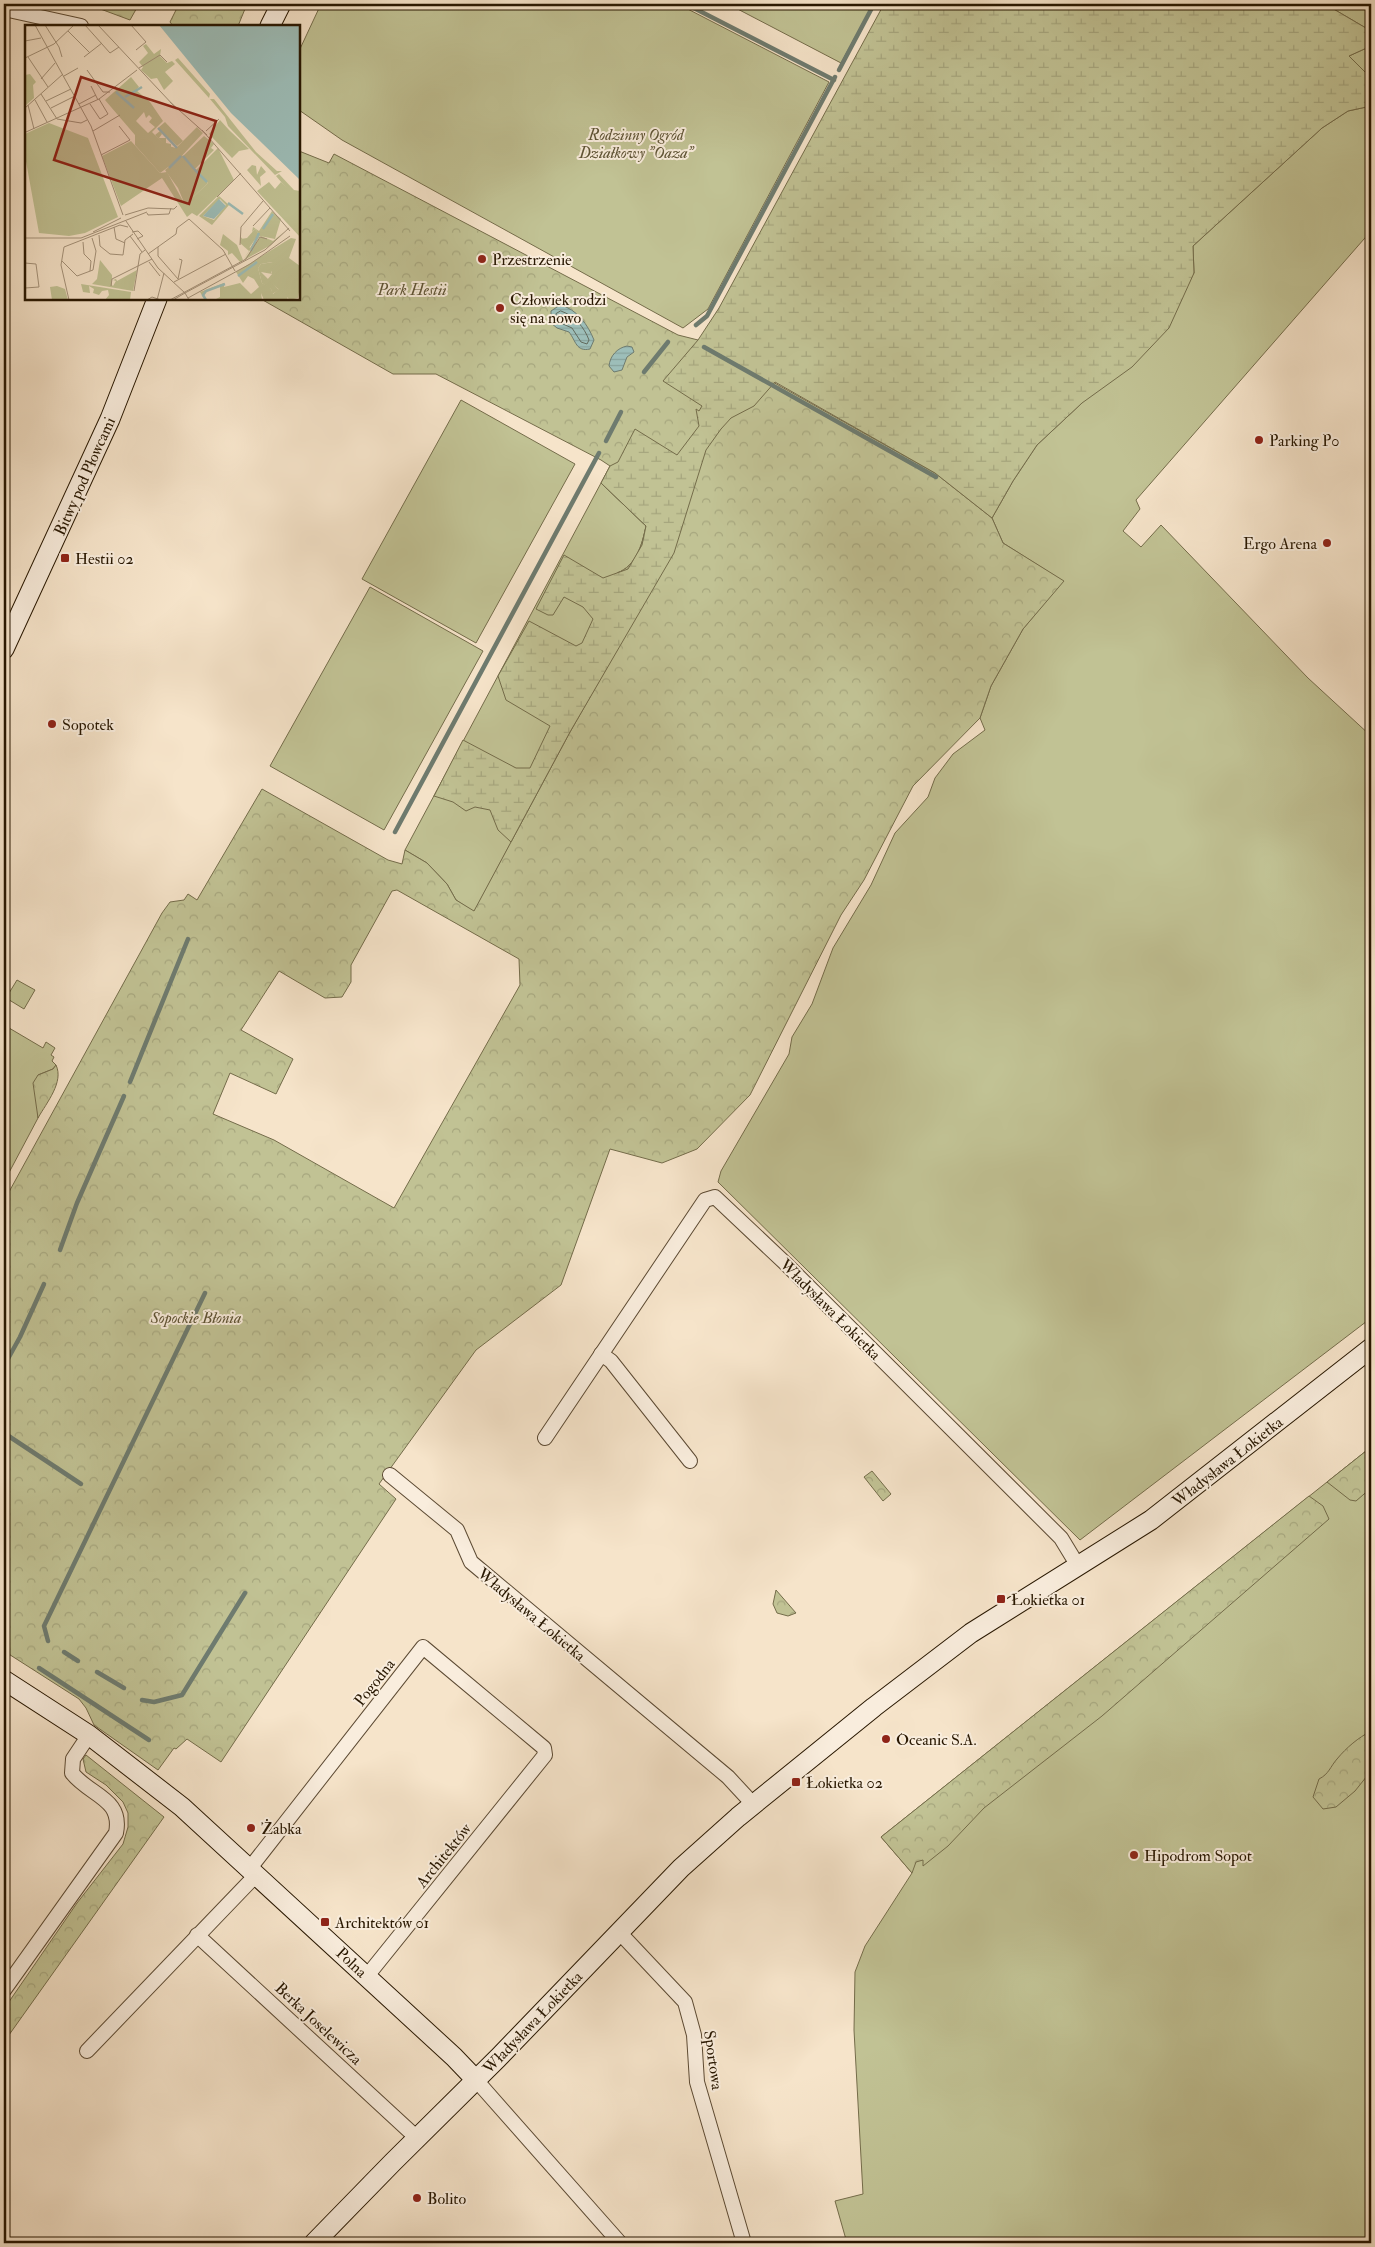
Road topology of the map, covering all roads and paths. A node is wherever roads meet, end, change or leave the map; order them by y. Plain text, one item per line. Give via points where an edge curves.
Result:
1 (281, 4) edge
2 (4, 9) edge
3 (76, 25) edge
4 (270, 25) edge
5 (157, 300) edge
6 (4, 649) edge
7 (1371, 1348) edge
8 (601, 1354) junction
9 (546, 1438) dead end
10 (690, 1461) dead end
11 (390, 1475) dead end
12 (1078, 1566) junction
13 (4, 1680) edge
14 (89, 1735) junction
15 (545, 1755) joint
16 (753, 1804) junction
17 (253, 1871) junction
18 (619, 1932) junction
19 (197, 1935) junction
20 (367, 1976) junction
21 (4, 1990) edge
22 (87, 2051) dead end
23 (476, 2080) junction
24 (417, 2138) junction
25 (320, 2241) edge
26 (620, 2243) edge
27 (744, 2243) edge

1 - 4 street
2 - 3 street
5 - 6 street, Bitwy pod Płowcami via 110,419
7 - 12 street, Władysława Łokietka via 1152,1520
8 - 9 street, Władysława Łokietka
8 - 10 street via 611,1361
8 - 12 street, Władysława Łokietka via 705,1200 715,1197 1060,1538
11 - 16 street, Władysława Łokietka via 457,1530 471,1562 728,1777
12 - 16 street, Władysława Łokietka via 970,1633
13 - 14 street, Polna
14 - 17 street, Polna via 169,1797
14 - 21 street via 73,1759 72,1773 112,1807 118,1823 116,1833
15 - 17 street, Pogodna via 544,1748 423,1647
15 - 20 street, Architektów
16 - 18 street, Władysława Łokietka via 695,1854
17 - 19 street
17 - 20 street, Polna
18 - 23 street, Władysława Łokietka
18 - 27 street, Sportowa via 685,2002 693,2030 697,2082
19 - 22 street
19 - 24 street, Berka Joselewicza
20 - 23 street, Polna
23 - 24 street, Władysława Łokietka
23 - 26 street, Polna
24 - 25 street, Władysława Łokietka

